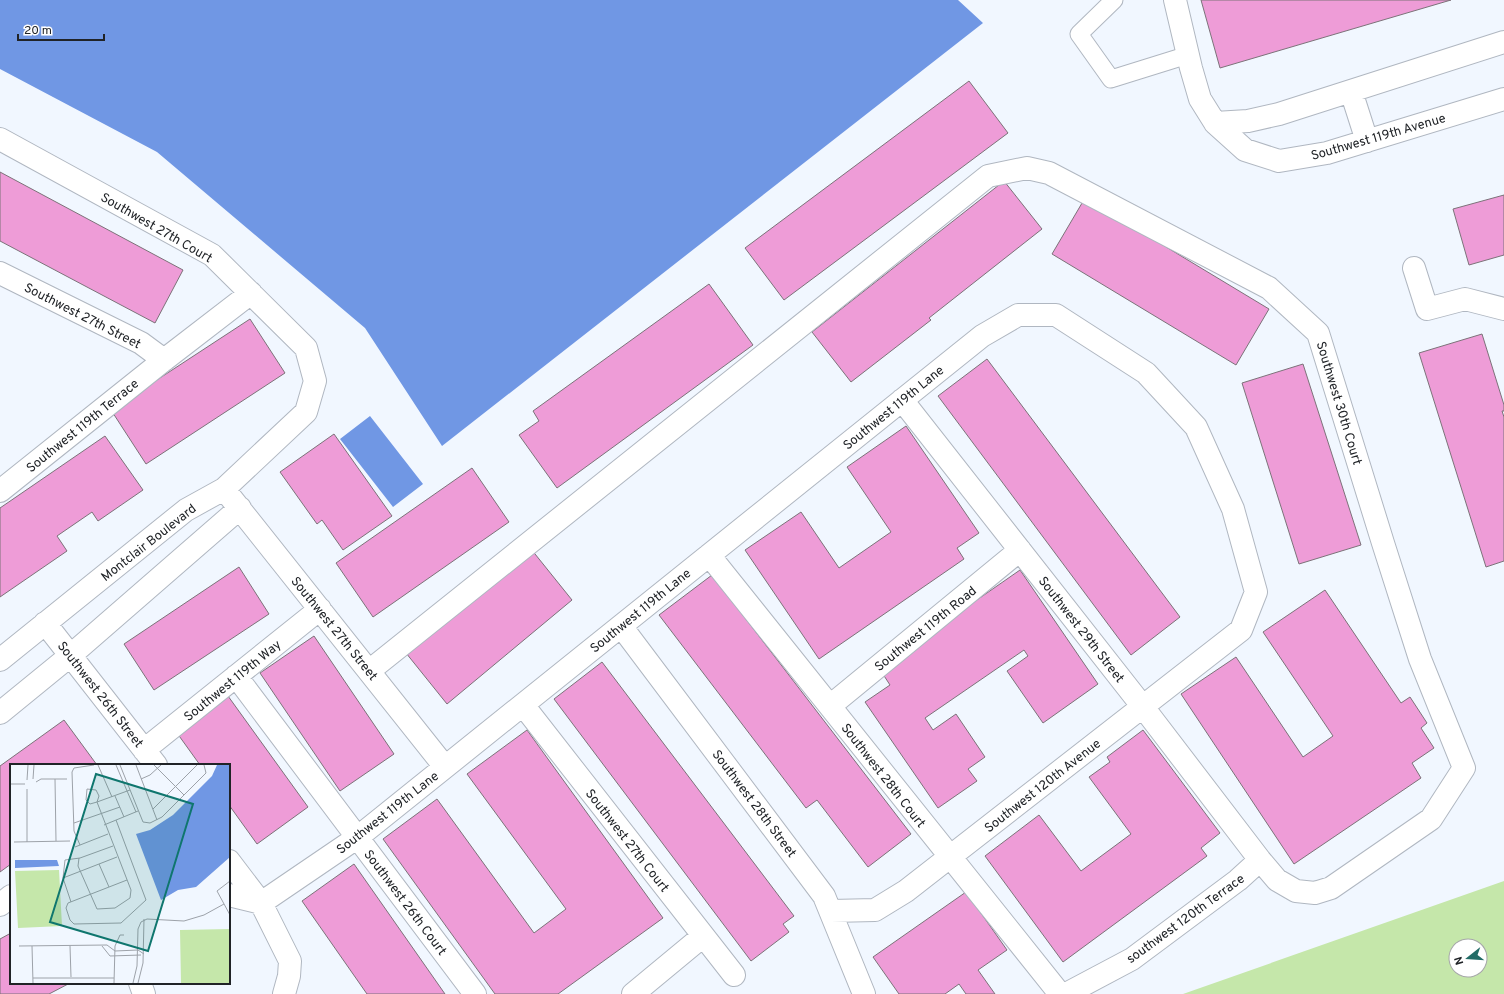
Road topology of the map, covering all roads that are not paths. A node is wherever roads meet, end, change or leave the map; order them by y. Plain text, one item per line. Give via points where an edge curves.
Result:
1 (1114, 0) edge
2 (1175, 0) edge
3 (1504, 42) edge
4 (1188, 55) junction
5 (1351, 91) junction
6 (1504, 99) edge
7 (1215, 123) junction
8 (0, 139) edge
9 (1366, 141) junction
10 (1414, 268) dead end
11 (0, 273) edge
12 (251, 293) junction
13 (1504, 309) edge
14 (164, 360) junction
15 (315, 381) joint
16 (902, 400) junction
17 (224, 489) junction
18 (0, 491) edge
19 (240, 508) junction
20 (1020, 550) junction
21 (709, 555) junction
22 (320, 609) junction
23 (46, 623) junction
24 (621, 626) junction
25 (1241, 630) joint
26 (71, 655) junction
27 (0, 660) edge
28 (369, 671) junction
29 (236, 676) junction
30 (523, 705) junction
31 (830, 706) junction
32 (1143, 707) junction
33 (0, 713) edge
34 (150, 758) edge
35 (446, 767) junction
36 (358, 837) junction
37 (950, 857) junction
38 (1260, 860) junction
39 (230, 862) edge
40 (230, 895) edge
41 (10, 897) edge
42 (261, 902) junction
43 (0, 905) edge
44 (831, 911) junction
45 (703, 936) junction
46 (734, 976) dead end
47 (140, 984) edge
48 (144, 994) edge
49 (284, 994) edge
50 (475, 994) edge
51 (633, 994) edge
52 (864, 994) edge
53 (1060, 994) edge
54 (1066, 994) edge

1 - 4 lane via 1079,34 1111,79
2 - 4 street, Southwest 119th Avenue
3 - 5 street
4 - 7 street, Southwest 119th Avenue via 1200,98
5 - 7 street via 1279,114 1248,121
5 - 9 street
6 - 9 street, Southwest 119th Avenue
7 - 9 street, Southwest 119th Avenue via 1245,150 1279,161 1327,153
8 - 12 street, Southwest 27th Court via 212,255
10 - 13 street via 1427,309 1465,299
11 - 14 street, Southwest 27th Street via 141,343
12 - 14 street, Southwest 119th Terrace
12 - 15 street, Southwest 27th Court via 306,348
14 - 18 street, Southwest 119th Terrace
15 - 17 street, Montclair Boulevard via 306,412
16 - 20 street, Southwest 29th Street
16 - 21 street, Southwest 119th Lane
16 - 25 street, Southwest 119th Lane via 982,336 1018,315 1056,315 1146,373 1196,427 1234,509 1256,592
17 - 19 street, Southwest 27th Street
17 - 23 street, Montclair Boulevard via 186,510
19 - 22 street, Southwest 27th Street
19 - 26 street
20 - 31 street, Southwest 119th Road
20 - 32 street, Southwest 29th Street
21 - 24 street, Southwest 119th Lane
21 - 31 street, Southwest 28th Court
22 - 28 street, Southwest 27th Street
22 - 29 street, Southwest 119th Way
23 - 26 street, Southwest 26th Street
23 - 27 street, Montclair Boulevard
24 - 30 street, Southwest 119th Lane
24 - 44 street, Southwest 28th Street via 824,896
25 - 32 street, Southwest 120th Avenue
26 - 33 street
26 - 34 street, Southwest 26th Street
28 - 35 street, Southwest 27th Street
28 - 38 street, Southwest 30th Court via 988,176 1027,168 1049,172 1269,288 1318,333 1420,660 1464,768 1431,819 1331,888 1315,893 1296,891 1277,880
29 - 34 street, Southwest 119th Way
29 - 36 street, Southwest 26th Court
30 - 35 street, Southwest 119th Lane
30 - 45 street, Southwest 27th Court
31 - 37 street, Southwest 28th Court
32 - 37 street, Southwest 120th Avenue
32 - 38 street, Southwest 29th Street
35 - 36 street, Southwest 119th Lane
36 - 42 street, Southwest 119th Lane
36 - 50 street, Southwest 26th Court
37 - 44 street, Southwest 120th Avenue via 906,891 875,910
37 - 53 street, Southwest 28th Court
38 - 54 street, southwest 120th Terrace via 1238,880 1132,959
39 - 42 street
40 - 42 street
41 - 43 street
42 - 49 street via 290,961
44 - 52 street, Southwest 28th Street
45 - 46 street, Southwest 27th Court
45 - 51 street
47 - 48 street

